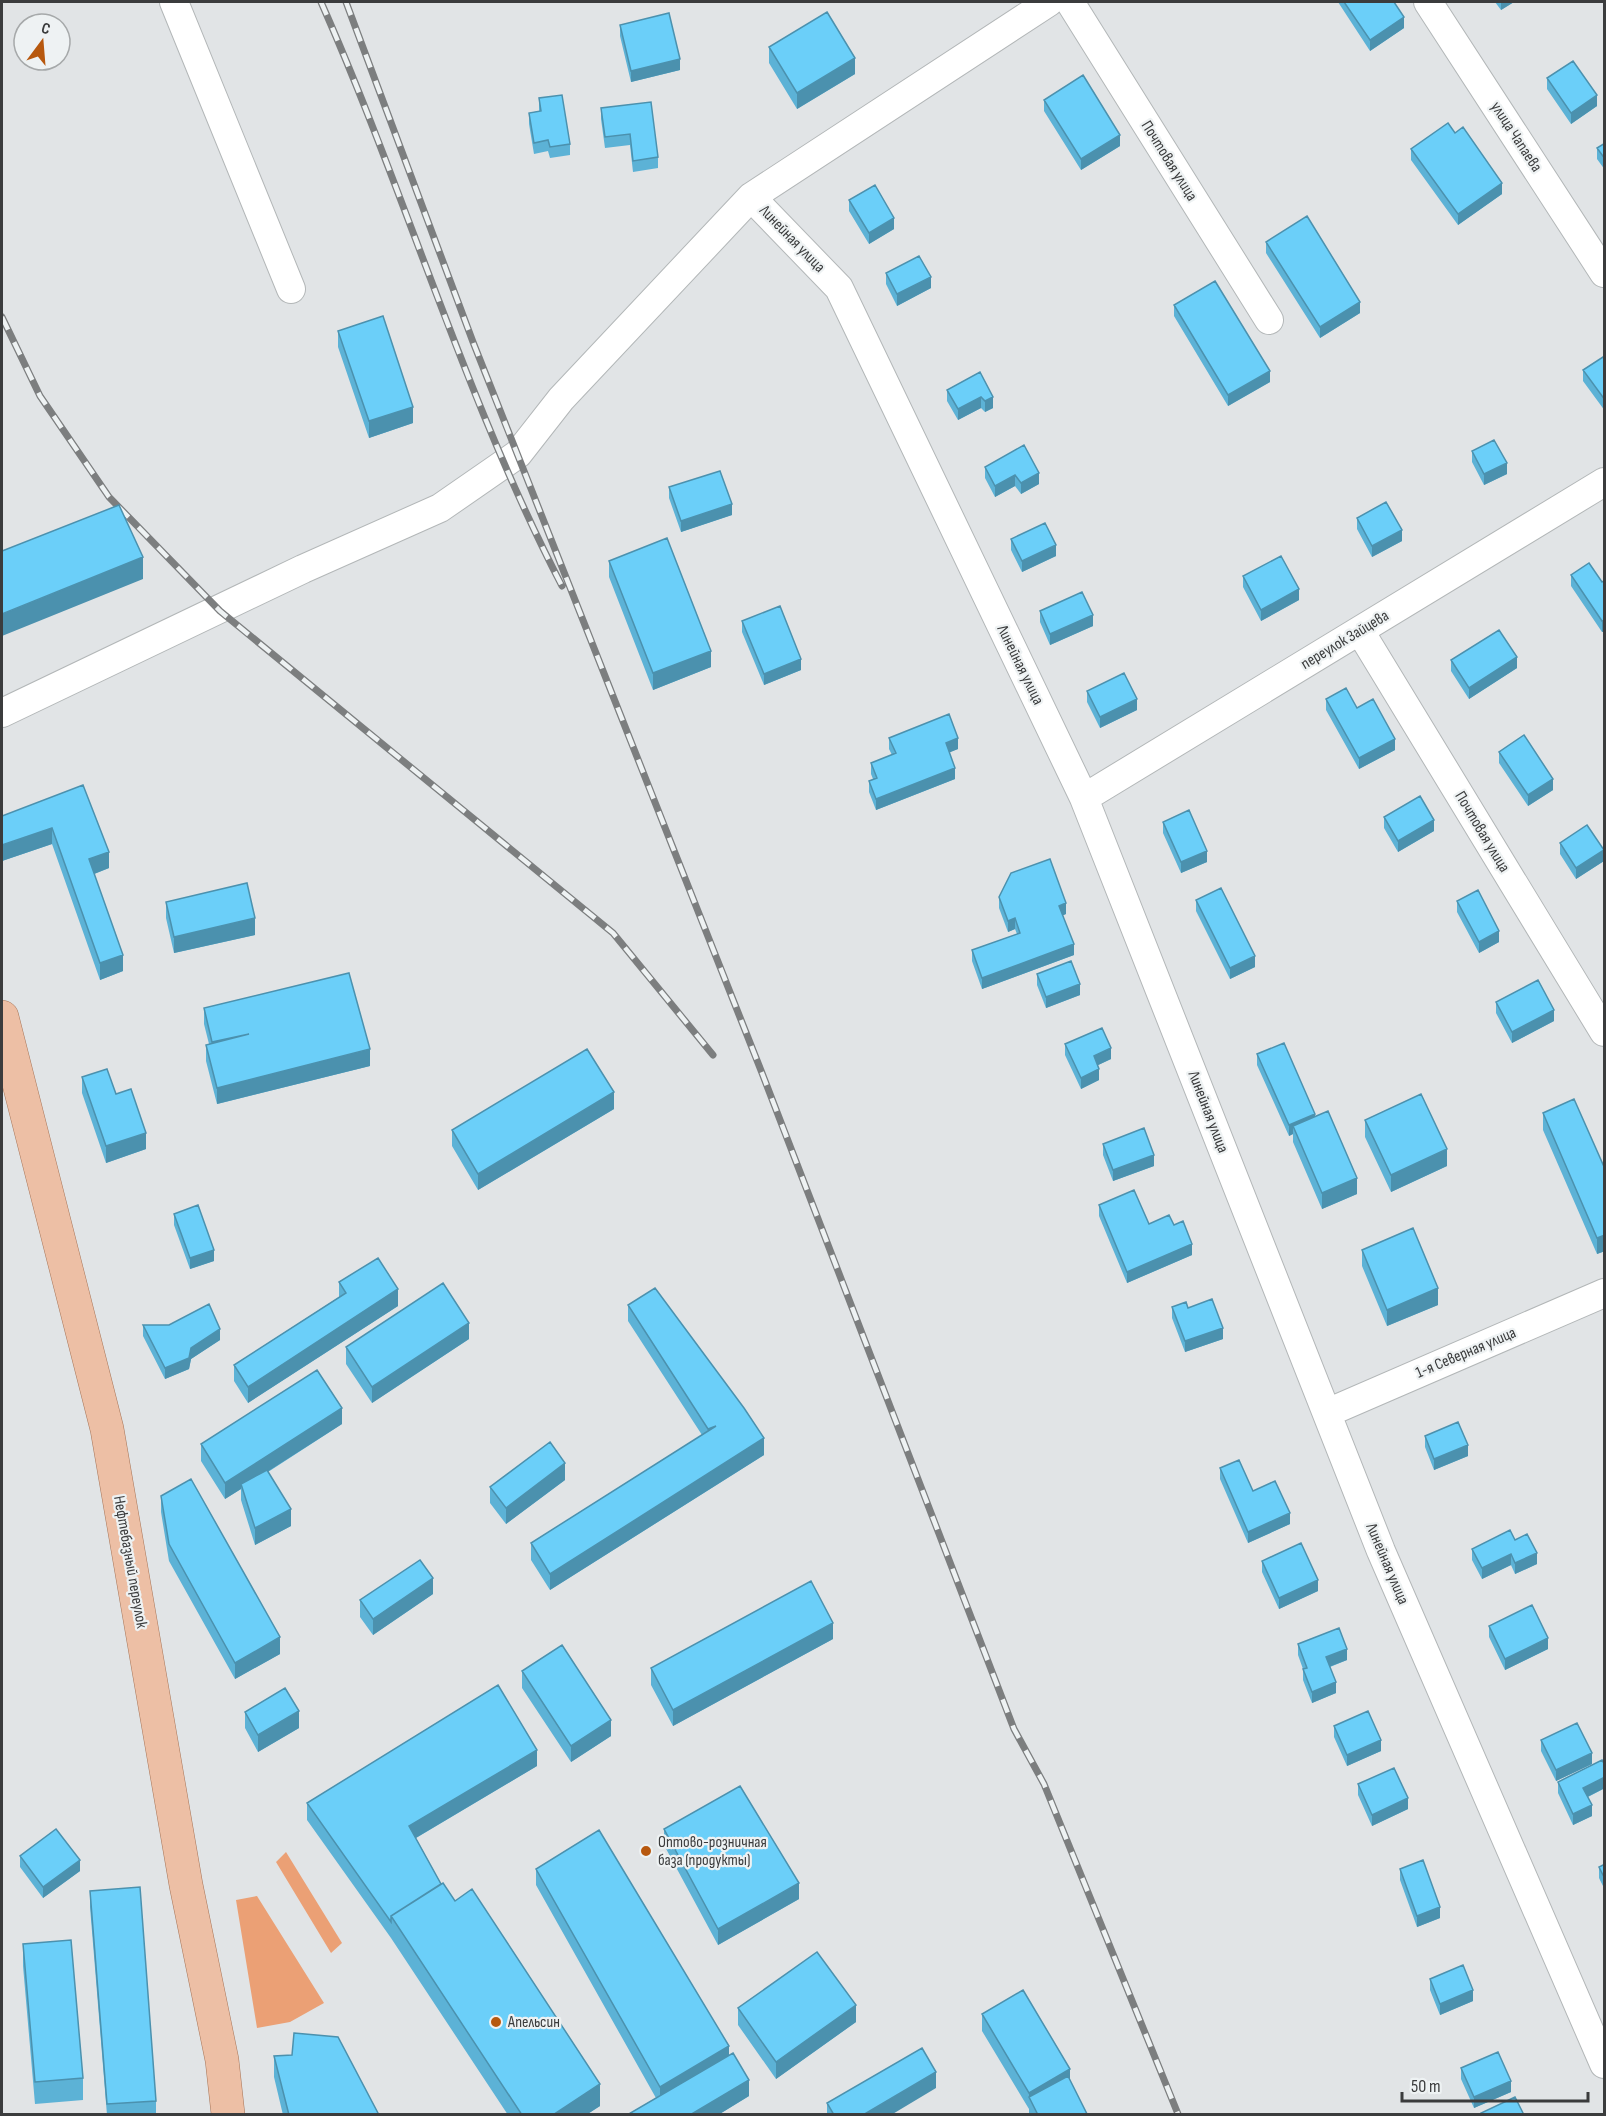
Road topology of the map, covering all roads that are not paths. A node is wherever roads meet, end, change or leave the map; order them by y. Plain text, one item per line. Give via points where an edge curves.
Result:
1 (174, 2) edge
2 (1049, 2) edge
3 (1070, 2) edge
4 (1428, 2) edge
5 (751, 196) junction
6 (1605, 273) edge
7 (291, 289) dead end
8 (1269, 320) dead end
9 (1605, 482) edge
10 (1360, 631) junction
11 (2, 713) edge
12 (1084, 798) junction
13 (2, 1019) edge
14 (1605, 1032) edge
15 (1605, 1293) edge
16 (1327, 1413) junction
17 (1605, 2064) edge
18 (228, 2115) edge

1 - 7 street
2 - 5 street
3 - 8 street, Почтовая улица
4 - 6 street, улица Чапаева
5 - 11 street via 561,399 518,454 440,508
5 - 12 street, Линейная улица via 839,288
9 - 10 street, переулок Зайцева
10 - 12 street, переулок Зайцева
10 - 14 street, Почтовая улица
12 - 16 street, Линейная улица
13 - 18 main road, Нефтебазный переулок via 107,1429 186,1885 222,2060
15 - 16 street, 1-я Северная улица
16 - 17 street, Линейная улица via 1381,1551

